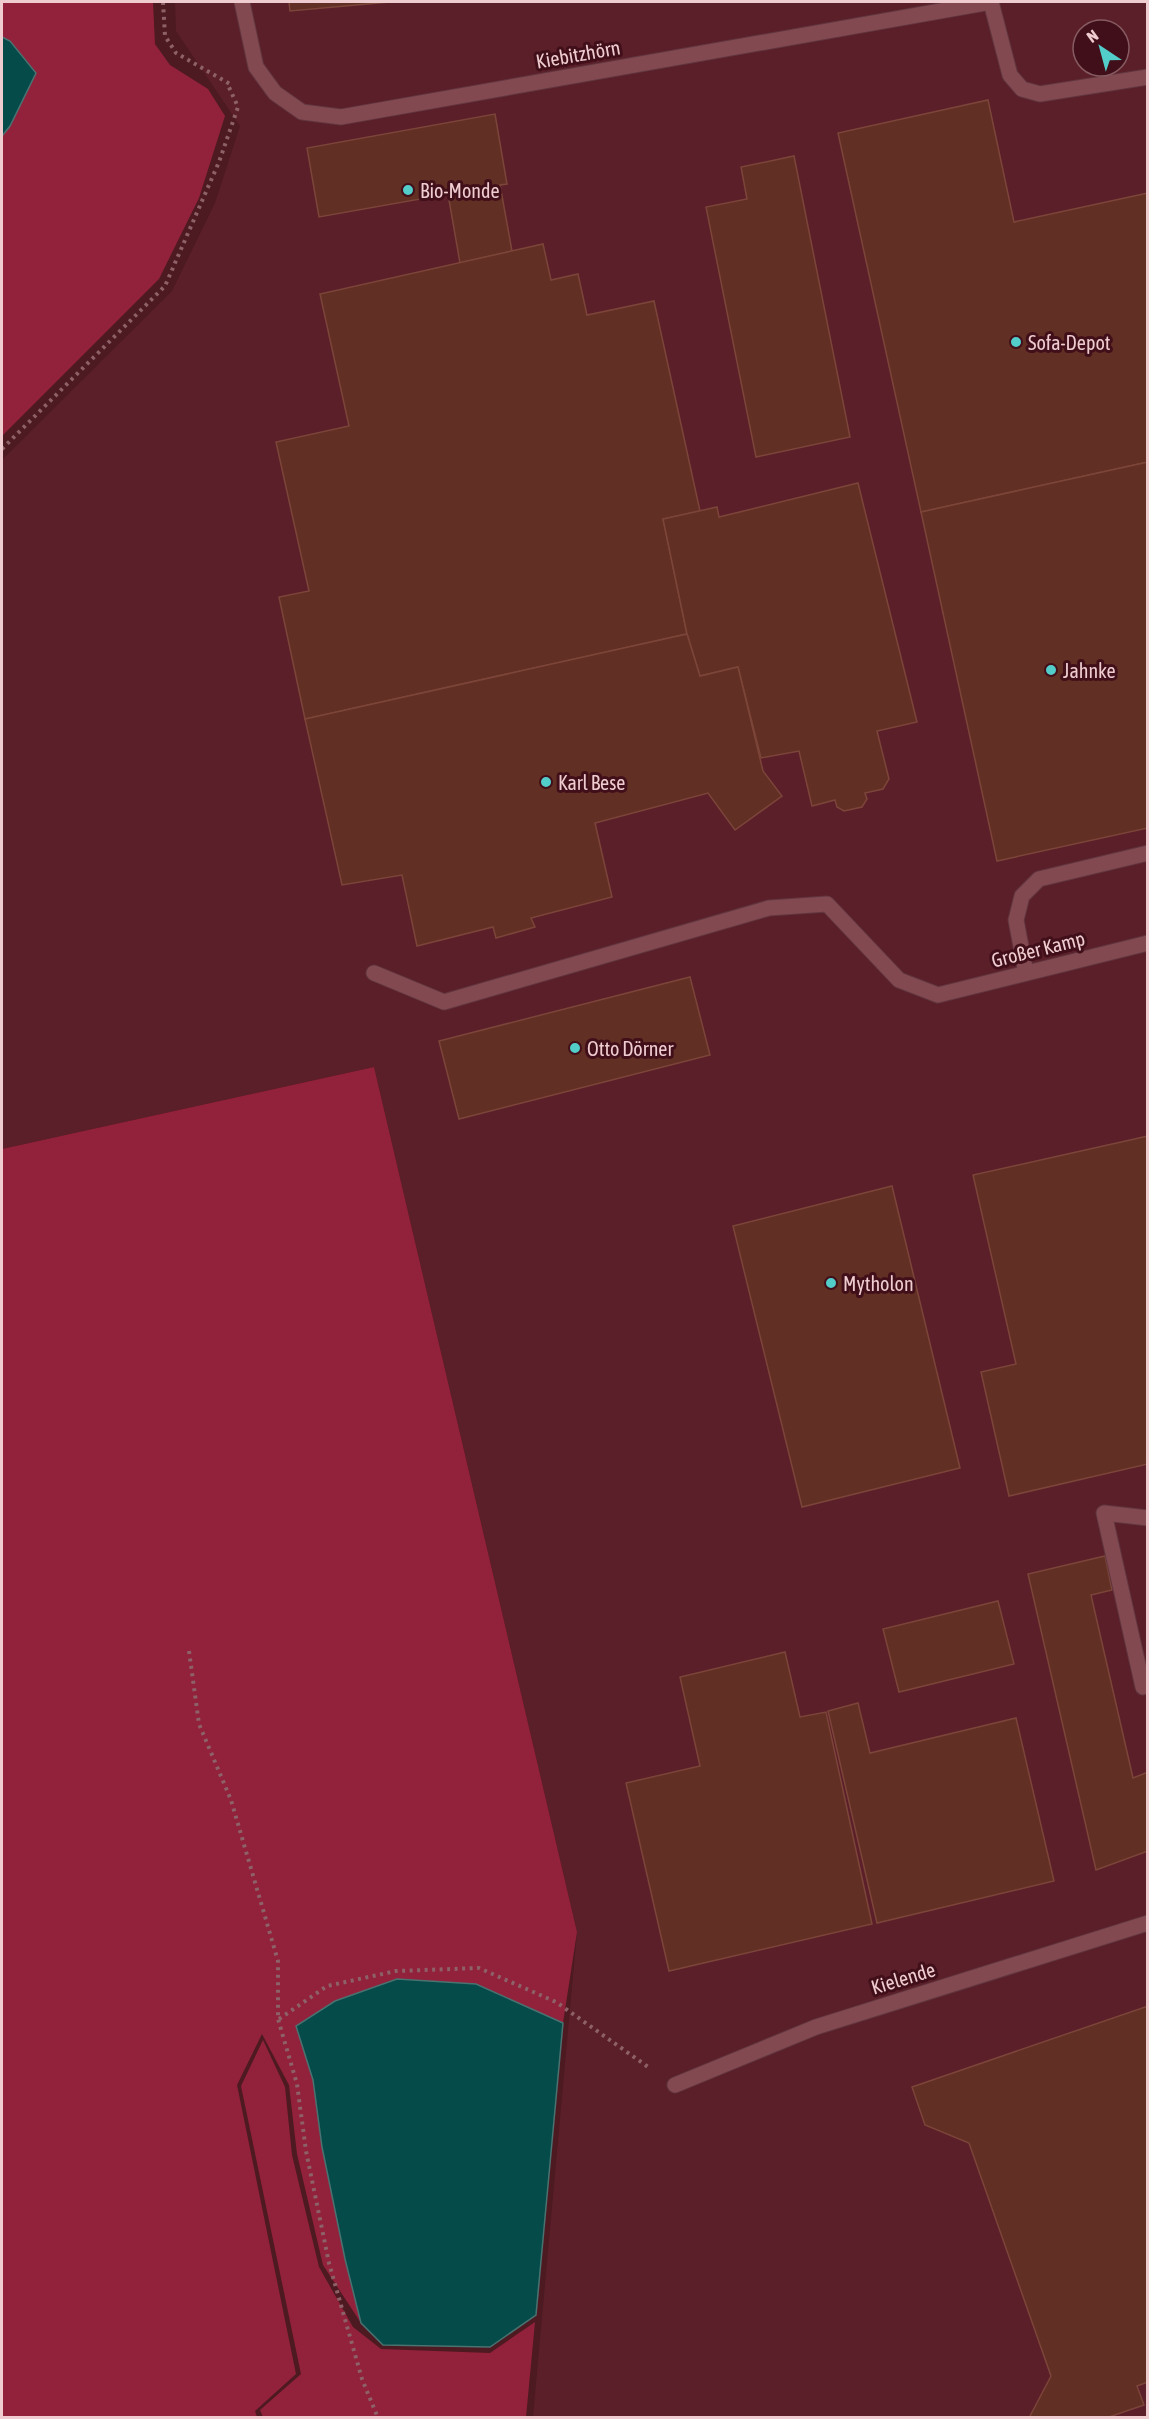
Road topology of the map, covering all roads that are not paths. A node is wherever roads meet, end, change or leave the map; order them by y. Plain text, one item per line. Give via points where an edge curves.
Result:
1 (242, 2) edge
2 (991, 2) edge
3 (1148, 76) edge
4 (1148, 853) edge
5 (1148, 943) edge
6 (374, 973) dead end
7 (1026, 973) junction
8 (1148, 1518) edge
9 (1143, 1688) dead end
10 (1148, 1923) edge
11 (675, 2085) road end

1 - 2 street, Kiebitzhörn via 256,67 275,93 302,112 341,117
2 - 3 street via 1010,75 1022,89 1040,94
4 - 7 street via 1039,879 1022,896 1016,920
5 - 7 street, Großer Kamp
6 - 7 street, Großer Kamp via 444,1002 769,908 827,903 899,980 938,995
8 - 9 street via 1104,1512
10 - 11 street, Kielende via 816,2027

